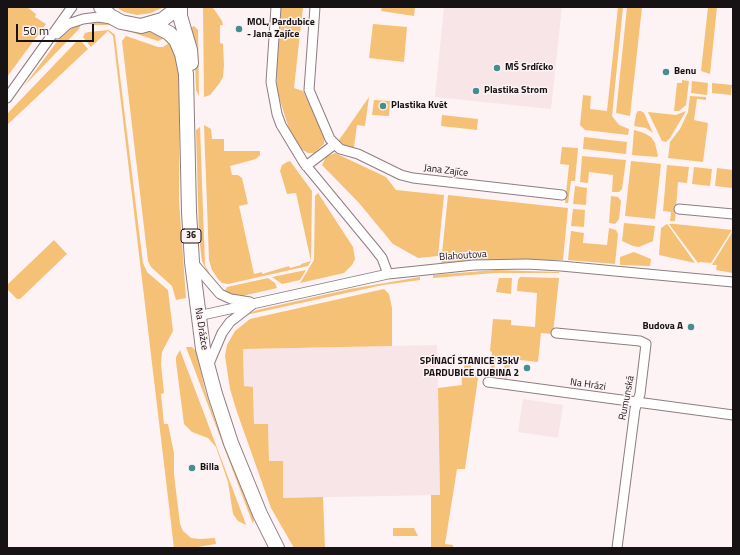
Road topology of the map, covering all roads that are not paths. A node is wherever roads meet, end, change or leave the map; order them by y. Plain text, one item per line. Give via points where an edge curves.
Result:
1 (72, 7) edge
2 (101, 7) edge
3 (179, 7) edge
4 (276, 7) edge
5 (315, 7) edge
6 (116, 19) junction
7 (152, 24) junction
8 (34, 61) junction
9 (7, 97) edge
10 (188, 97) junction
11 (335, 144) junction
12 (306, 166) junction
13 (562, 195) dead end
14 (679, 209) dead end
15 (733, 214) edge
16 (192, 262) junction
17 (388, 274) junction
18 (733, 282) edge
19 (255, 303) junction
20 (198, 316) junction
21 (556, 332) dead end
22 (208, 366) junction
23 (488, 382) dead end
24 (637, 402) junction
25 (733, 415) edge
26 (277, 548) edge
27 (618, 548) edge

1 - 8 street
2 - 6 main road, 36
3 - 7 main road, 36 via 167,17
3 - 10 main road, Na Drážce / 36 via 190,50
4 - 12 street via 270,64 273,99 286,136
5 - 11 street, Jana Zajíce via 309,90 330,139
6 - 7 main road, 36 via 134,25
6 - 8 street via 92,17 73,22 58,33
7 - 10 main road, Na Drážce / 36 via 168,33 179,45
8 - 9 street
10 - 16 main road, Na Drážce / 36
11 - 12 street
11 - 13 street, Jana Zajíce via 344,151 365,157 406,177
12 - 17 street via 382,258
14 - 15 street
16 - 19 street via 220,294 231,299
16 - 20 main road, Na Drážce / 36
17 - 18 street, Blahoutova via 474,265 527,264
17 - 19 street, Blahoutova
19 - 20 street, Blahoutova
19 - 22 street via 230,322 222,333
20 - 22 main road, Na Drážce / 36
21 - 24 street, Rumunská via 644,342 647,346
22 - 26 main road, Na Drážce / 36 via 231,443
23 - 24 street, Na Hrázi
24 - 25 street, Na Hrázi
24 - 27 street, Rumunská

